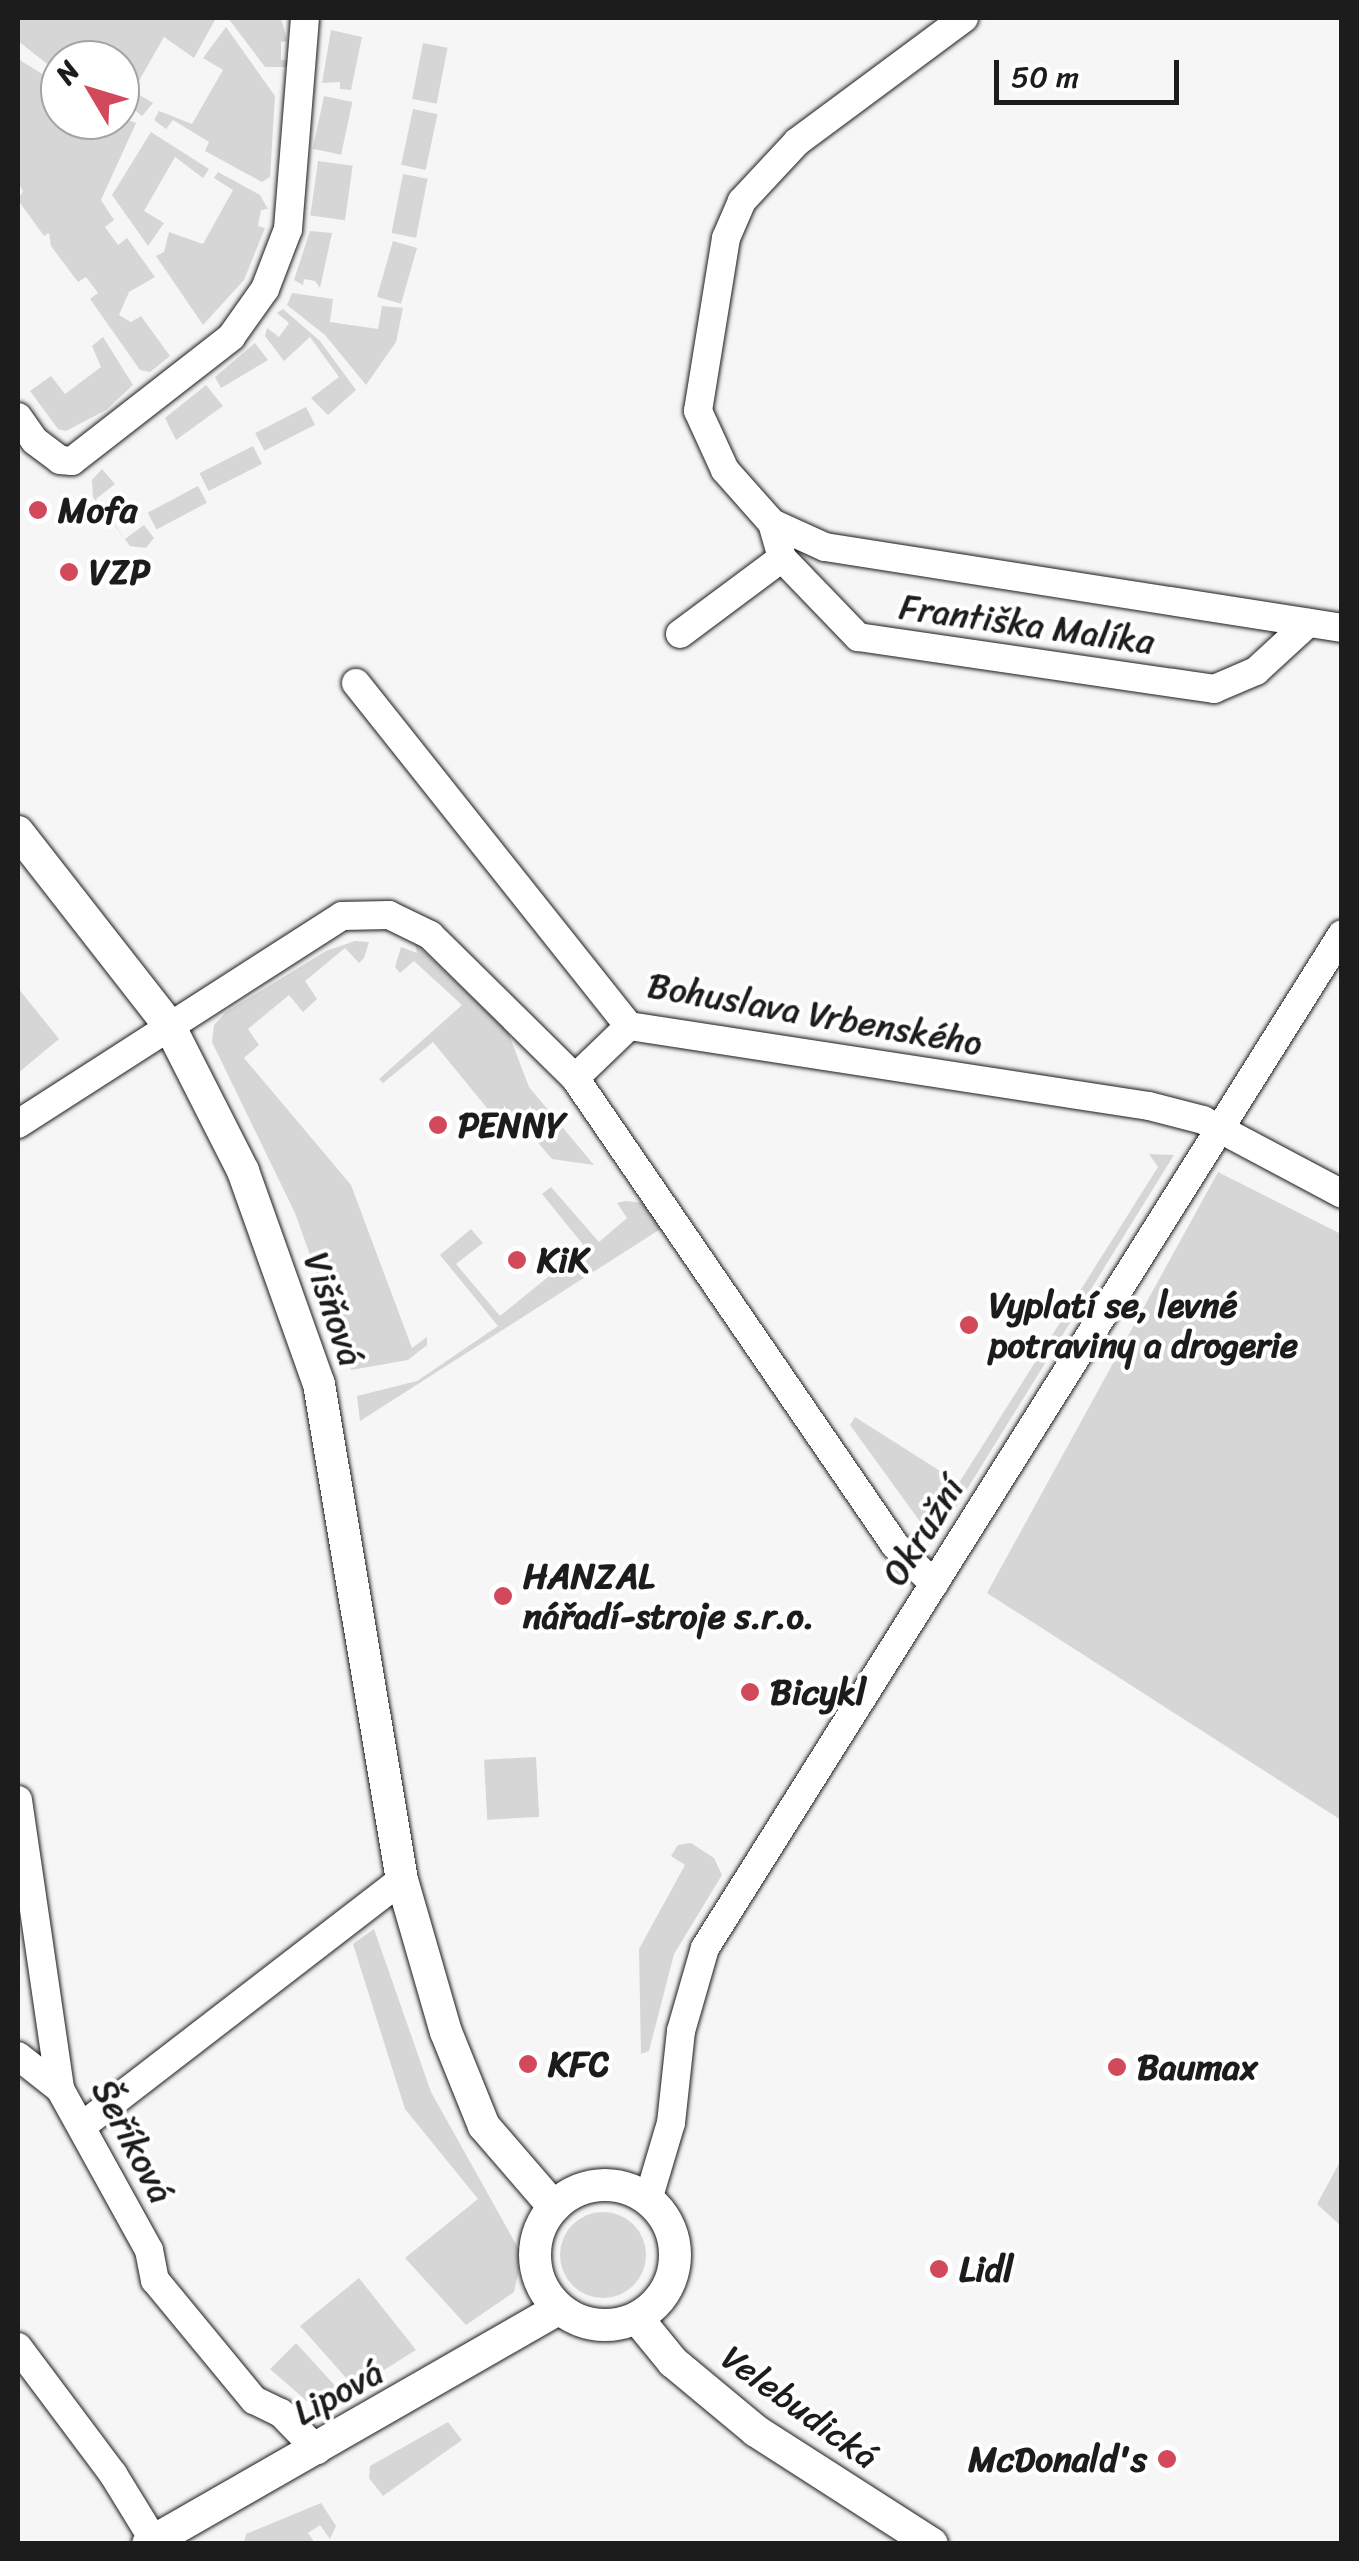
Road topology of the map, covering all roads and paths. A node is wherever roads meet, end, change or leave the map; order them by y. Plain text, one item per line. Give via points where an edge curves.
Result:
1 (305, 18) edge
2 (964, 18) edge
3 (18, 416) edge
4 (772, 522) junction
5 (782, 558) junction
6 (1308, 623) junction
7 (1342, 628) edge
8 (680, 634) dead end
9 (356, 682) dead end
10 (18, 832) edge
11 (1342, 934) edge
12 (168, 1025) junction
13 (630, 1026) junction
14 (575, 1078) junction
15 (18, 1124) edge
16 (1220, 1129) junction
17 (1342, 1194) edge
18 (934, 1584) junction
19 (18, 1800) edge
20 (402, 1880) junction
21 (18, 2056) edge
22 (60, 2089) junction
23 (82, 2126) junction
24 (648, 2200) junction
25 (554, 2207) junction
26 (560, 2310) junction
27 (638, 2318) junction
28 (18, 2347) edge
29 (317, 2450) junction
30 (151, 2542) edge
31 (932, 2544) edge

1 - 3 street via 288,229 266,289 221,344 72,461 60,460
2 - 4 street, Františka Malíka via 774,161 752,184 726,238 698,411 725,470
4 - 5 street, Františka Malíka
4 - 6 street, Františka Malíka via 825,547
5 - 6 street, Františka Malíka via 858,638 1214,690 1256,672
5 - 8 street
6 - 7 street, Františka Malíka
9 - 13 street, Bohuslava Vrbenského
10 - 12 street, Višňová
11 - 16 street, Okružní
12 - 14 street via 342,916 390,915 430,935
12 - 15 street
12 - 20 street, Višňová via 243,1171 319,1384
13 - 14 street
13 - 16 street, Bohuslava Vrbenského via 1149,1106
14 - 18 street via 895,1545
16 - 17 street, Bohuslava Vrbenského
16 - 18 street, Okružní
18 - 24 street, Okružní via 705,1948 681,2031 671,2123
19 - 22 street, Šeříková
20 - 23 street
20 - 25 street, Višňová via 446,2032 484,2126
21 - 22 street
22 - 23 street, Šeříková
23 - 29 street, Šeříková via 149,2250 155,2280 254,2400 281,2413
24 - 25 street via 630,2189 589,2186
24 - 27 street via 663,2216 675,2256 660,2299
25 - 26 street via 540,2226 535,2259 544,2292
26 - 27 street via 600,2326
26 - 29 street, Lipová
27 - 31 street, Velebudická via 673,2362 756,2431
28 - 30 street, Lipová via 113,2474
29 - 30 street, Lipová

